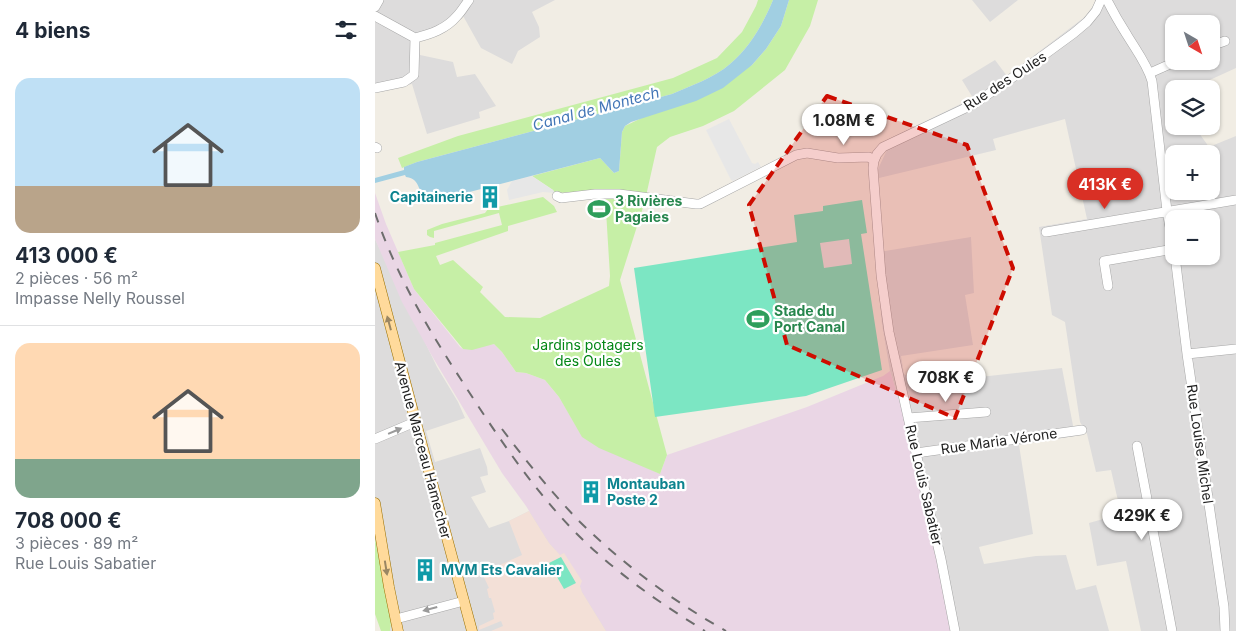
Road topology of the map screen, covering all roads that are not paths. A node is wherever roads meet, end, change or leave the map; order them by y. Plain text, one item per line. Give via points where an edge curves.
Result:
1 (379, 0) edge
2 (469, 0) edge
3 (1101, 0) edge
4 (1107, 0) edge
5 (375, 7) edge
6 (375, 16) edge
7 (415, 38) junction
8 (1225, 41) dead end
9 (1220, 43) edge
10 (1165, 66) edge
11 (1150, 73) junction
12 (375, 88) edge
13 (874, 161) junction
14 (557, 196) dead end
15 (1236, 200) edge
16 (1167, 210) edge
17 (1173, 210) edge
18 (1165, 211) edge
19 (1046, 232) dead end
20 (1165, 251) edge
21 (1176, 265) edge
22 (375, 268) edge
23 (1108, 286) dead end
24 (1236, 349) edge
25 (1187, 354) junction
26 (986, 412) dead end
27 (908, 418) junction
28 (415, 422) junction
29 (1082, 430) dead end
30 (375, 439) edge
31 (1137, 446) dead end
32 (915, 453) junction
33 (375, 503) edge
34 (464, 600) junction
35 (395, 619) junction
36 (398, 631) edge
37 (472, 631) edge
38 (955, 631) edge
39 (1171, 631) edge
40 (1225, 631) edge

1 - 5 street
2 - 7 street via 447,26
3 - 13 street, Rue des Oules via 1087,22 1022,71 974,104 883,147
4 - 11 street
6 - 7 street
7 - 12 street via 414,75 404,82
8 - 9 street
10 - 11 street
11 - 16 street
13 - 14 street via 869,157 796,155 700,204 619,194
13 - 27 street, Rue Louis Sabatier via 881,275 889,332
15 - 17 street
18 - 19 street
20 - 23 street via 1104,261
21 - 25 street, Rue Louise Michel
28 -> 22 main road, Avenue Marceau Hamecher
24 - 25 street
25 - 40 street, Rue Louise Michel
26 - 27 street
27 - 32 street, Rue Louis Sabatier
30 -> 28 street
28 - 34 main road, Avenue Marceau Hamecher
29 - 32 street, Rue Maria Vérone
31 - 39 street
32 - 38 street, Rue Louis Sabatier
33 -> 35 main road
34 -> 35 street
34 - 37 main road, Avenue Marceau Hamecher
35 - 36 main road

